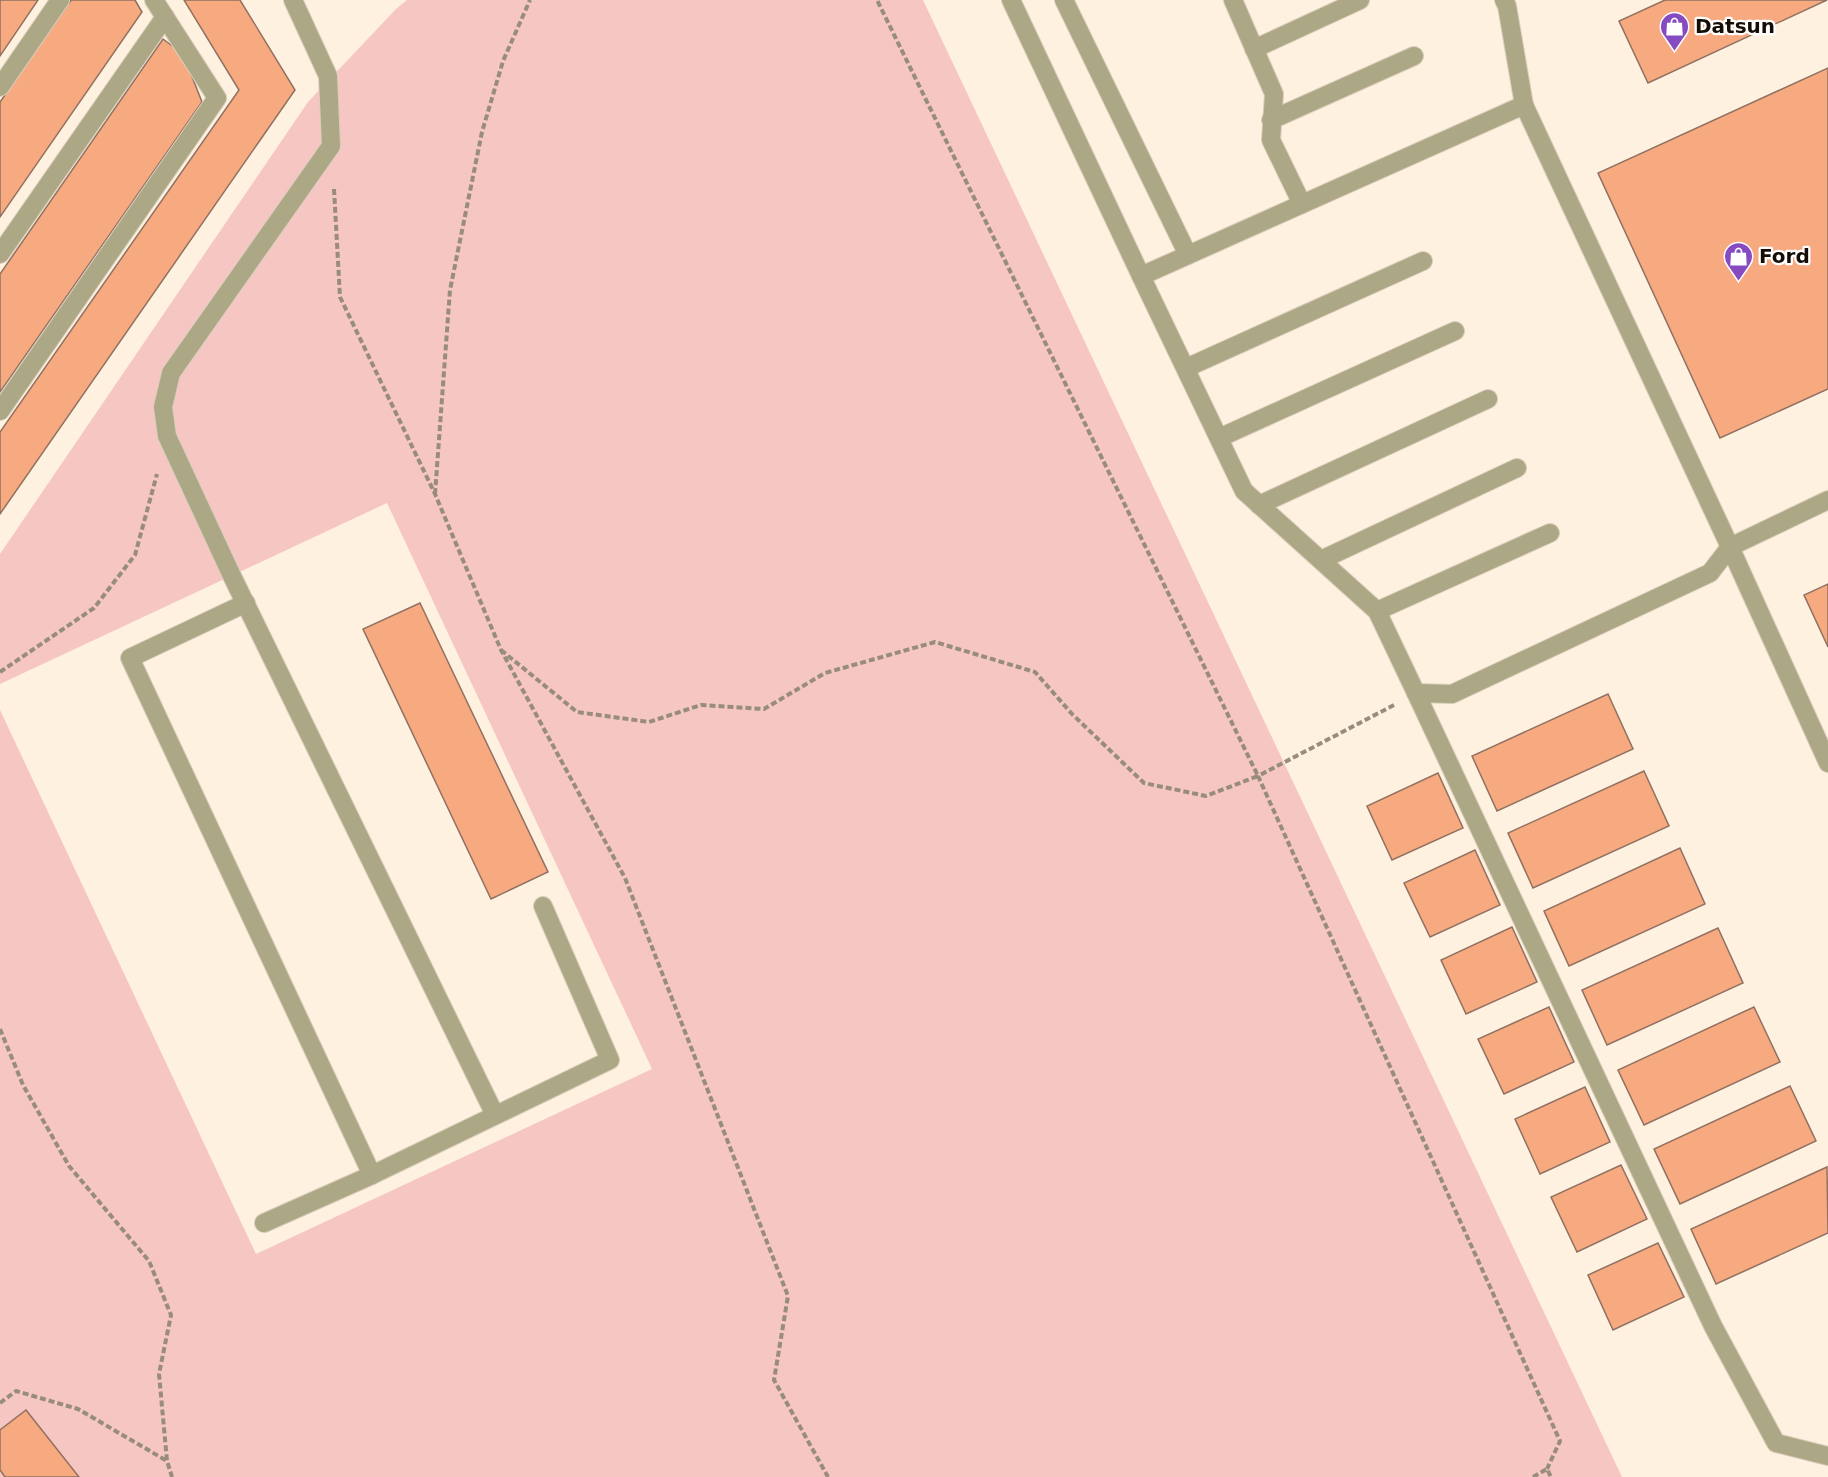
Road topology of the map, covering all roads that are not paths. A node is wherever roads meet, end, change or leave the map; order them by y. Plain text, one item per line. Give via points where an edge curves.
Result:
1 (60, 0) edge
2 (154, 0) edge
3 (293, 0) edge
4 (1011, 0) edge
5 (1064, 0) edge
6 (1233, 0) edge
7 (1360, 0) edge
8 (1504, 0) edge
9 (165, 17) junction
10 (1254, 49) junction
11 (1414, 56) dead end
12 (0, 87) edge
13 (1524, 105) junction
14 (1271, 120) junction
15 (1302, 204) junction
16 (0, 254) edge
17 (1188, 255) junction
18 (1423, 261) dead end
19 (1141, 276) junction
20 (1455, 331) dead end
21 (1186, 368) junction
22 (1488, 399) dead end
23 (0, 411) edge
24 (1219, 438) junction
25 (1517, 468) dead end
26 (1828, 500) edge
27 (1259, 505) junction
28 (1550, 533) dead end
29 (1730, 547) junction
30 (1321, 560) junction
31 (246, 603) junction
32 (1377, 611) junction
33 (1416, 693) junction
34 (1828, 763) edge
35 (543, 906) dead end
36 (495, 1115) junction
37 (372, 1174) junction
38 (264, 1223) dead end
39 (1828, 1456) edge

1 - 12 lane
2 - 9 lane
3 - 31 lane via 328,76 331,146 171,373 163,407 167,436
4 - 19 lane
5 - 17 lane
6 - 10 lane
7 - 10 lane
8 - 13 lane
9 - 16 lane
9 - 23 lane via 217,98
10 - 14 lane via 1274,94
11 - 14 lane
13 - 15 lane
13 - 29 lane
14 - 15 lane via 1271,140
15 - 17 lane
17 - 19 lane
18 - 21 lane
19 - 21 lane
20 - 24 lane
21 - 24 lane
22 - 27 lane
24 - 27 lane via 1244,491
25 - 30 lane
26 - 29 lane
27 - 30 lane
28 - 32 lane
29 - 33 lane via 1710,573 1452,694
29 - 34 lane
30 - 32 lane
31 - 36 lane
31 - 37 lane via 130,658
32 - 33 lane
33 - 39 lane via 1713,1326 1776,1443
35 - 36 lane via 610,1060
36 - 37 lane
37 - 38 lane

